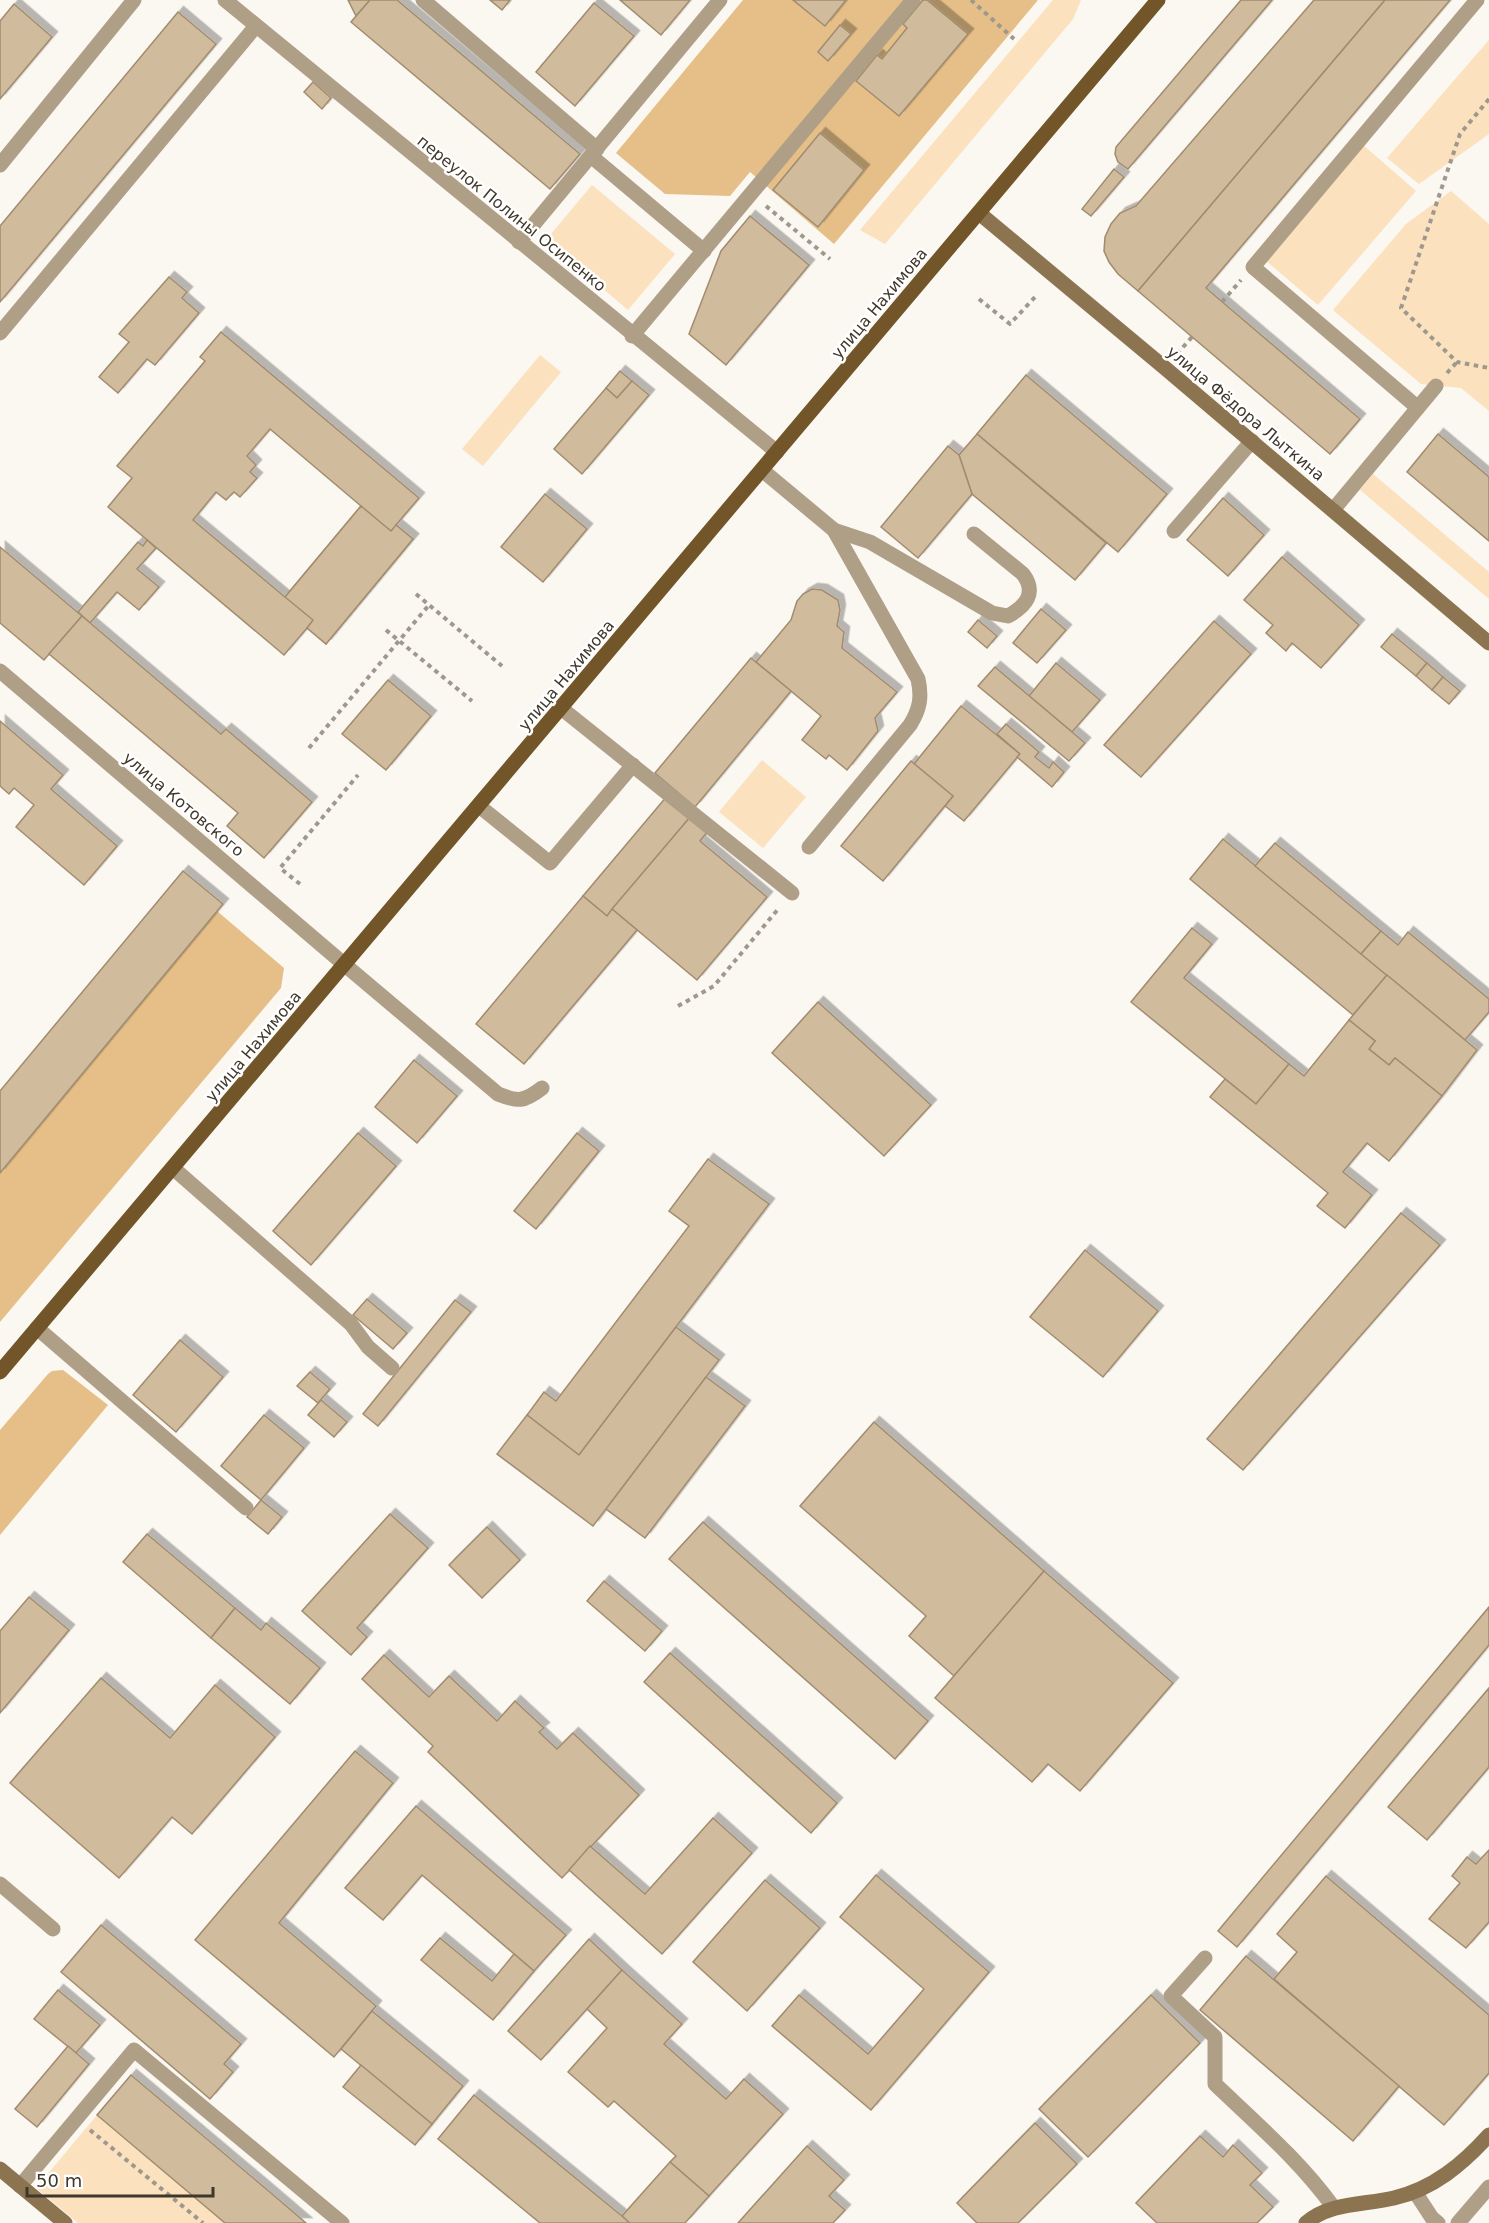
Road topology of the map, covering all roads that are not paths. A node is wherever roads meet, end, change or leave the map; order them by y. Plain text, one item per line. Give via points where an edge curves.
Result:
1 (134, 0) edge
2 (225, 0) edge
3 (423, 0) edge
4 (720, 0) edge
5 (913, 0) edge
6 (1158, 0) edge
7 (1477, 0) edge
8 (256, 26) junction
9 (594, 152) junction
10 (0, 165) edge
11 (979, 213) junction
12 (519, 242) junction
13 (704, 251) junction
14 (0, 333) edge
15 (633, 336) junction
16 (1436, 386) dead end
17 (1418, 407) junction
18 (1252, 441) junction
19 (777, 452) junction
20 (762, 471) junction
21 (1333, 510) junction
22 (834, 530) junction
23 (1174, 531) dead end
24 (974, 534) dead end
25 (1489, 643) edge
26 (0, 671) edge
27 (561, 708) junction
28 (633, 765) junction
29 (479, 806) junction
30 (809, 847) dead end
31 (792, 892) road end
32 (345, 965) junction
33 (542, 1088) dead end
34 (173, 1168) junction
35 (37, 1328) junction
36 (392, 1368) dead end
37 (0, 1372) edge
38 (246, 1508) dead end
39 (0, 1884) edge
40 (53, 1929) dead end
41 (1205, 1958) dead end
42 (1489, 2135) edge
43 (0, 2169) edge
44 (20, 2186) junction
45 (1489, 2187) edge
46 (1415, 2192) junction
47 (1334, 2208) junction
48 (65, 2223) edge
49 (342, 2223) edge
50 (1306, 2223) edge
51 (1438, 2223) edge
52 (1458, 2223) edge

1 - 10 street
2 - 8 street, переулок Полины Осипенко
3 - 9 street
4 - 9 street
5 - 13 street
6 - 11 main road, улица Нахимова
7 - 17 street via 1252,267
8 - 12 street, переулок Полины Осипенко
8 - 14 street
9 - 12 street
9 - 13 street
11 - 18 street, улица Фёдора Лыткина
11 - 19 main road, улица Нахимова
12 - 15 street, переулок Полины Осипенко
13 - 15 street
15 - 19 street, переулок Полины Осипенко
16 - 17 street
17 - 21 street
18 - 21 street, улица Фёдора Лыткина
18 - 23 street
19 - 20 main road, улица Нахимова
20 - 22 street
20 - 27 main road, улица Нахимова
21 - 25 street, улица Фёдора Лыткина
22 - 24 street via 870,542 992,613 1008,616 1028,597 1028,582
22 - 30 street via 918,679 921,693 919,711 910,725
26 - 32 street, улица Котовского
27 - 28 street
27 - 29 main road, улица Нахимова
28 - 29 street via 550,863
28 - 31 street
29 - 32 main road, улица Нахимова
32 - 33 street, улица Котовского via 498,1094 514,1101 530,1098
32 - 34 main road, улица Нахимова
34 - 35 main road, улица Нахимова
34 - 36 street via 351,1324 368,1347
35 - 37 main road, улица Нахимова
35 - 38 street
39 - 40 street
41 - 47 street via 1171,1996 1215,2037 1215,2084 1292,2157
42 - 46 street via 1459,2165
43 - 44 street
44 - 48 street
44 - 49 street via 134,2050
45 - 52 street
46 - 47 street
46 - 51 street
47 - 50 street

